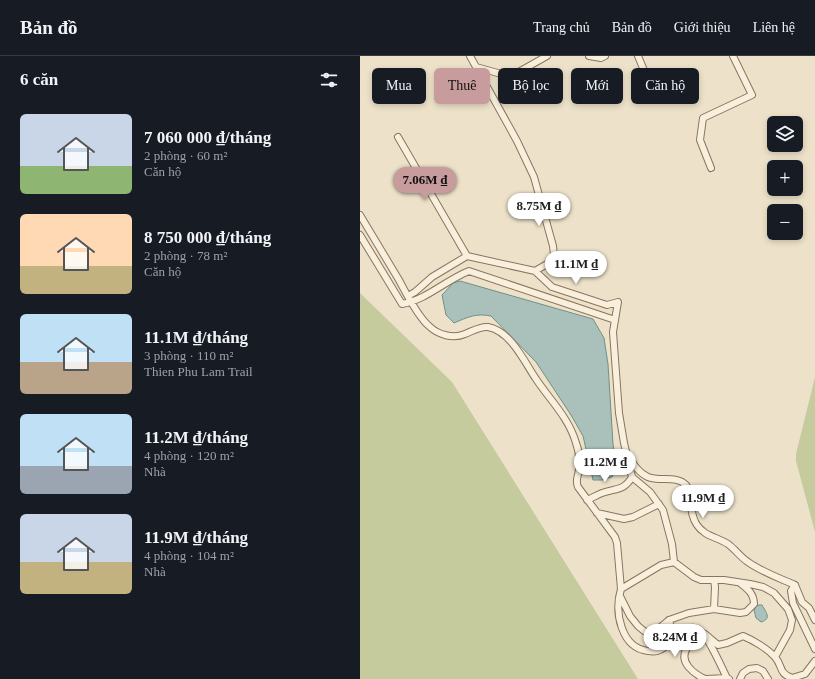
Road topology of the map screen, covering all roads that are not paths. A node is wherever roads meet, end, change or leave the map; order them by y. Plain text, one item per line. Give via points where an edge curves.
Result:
1 (470, 56) edge
2 (547, 56) edge
3 (589, 56) edge
4 (605, 56) edge
5 (638, 56) edge
6 (733, 56) edge
7 (476, 67) junction
8 (643, 68) edge
9 (398, 137) dead end
10 (711, 168) dead end
11 (360, 215) edge
12 (360, 235) edge
13 (467, 256) junction
14 (535, 271) junction
15 (408, 296) junction
16 (412, 303) junction
17 (615, 320) junction
18 (626, 453) junction
19 (632, 477) junction
20 (587, 500) junction
21 (659, 504) junction
22 (596, 513) junction
23 (674, 562) junction
24 (714, 580) junction
25 (739, 582) junction
26 (795, 585) junction
27 (620, 592) junction
28 (714, 609) junction
29 (669, 620) junction
30 (815, 620) edge
31 (705, 634) junction
32 (678, 636) junction
33 (815, 649) edge
34 (775, 657) junction
35 (815, 661) edge
36 (728, 678) edge
37 (706, 679) edge
38 (740, 679) edge
39 (768, 679) edge

1 - 7 street
2 - 7 street via 515,74 505,75
3 - 4 street
5 - 8 street
6 - 10 street via 752,95 703,118 700,140
7 - 14 street via 527,159 541,200 554,246 554,255 547,264
9 - 13 street
11 - 15 street
12 - 16 street via 402,304
13 - 14 street
13 - 15 street via 432,277
14 - 17 street via 552,286 607,305 618,302
15 - 16 street
16 - 17 street via 469,271
16 - 20 street via 429,326 439,333 454,336 488,327 498,330 518,350 573,431 579,460 579,471 575,481
17 - 18 street via 613,332 616,383
18 - 19 street
18 - 26 street via 635,466 648,477 677,480 686,485 690,495 691,515 701,530 728,544 749,563
19 - 20 street via 623,487
19 - 21 street via 650,492
20 - 22 street
21 - 22 street via 633,518 624,519
21 - 23 street via 672,544
22 - 27 street via 617,543
23 - 24 street via 694,577
23 - 27 street via 661,565
24 - 25 street
24 - 28 street
25 - 28 street via 753,596 754,604 750,609 740,613
25 - 34 street via 768,589 792,616 792,626
26 - 30 street via 802,602 809,608
26 - 33 street via 791,591 793,603
27 - 29 street via 630,616 644,632 653,632
27 - 32 street via 621,627 634,645 657,652
28 - 29 street via 689,613
29 - 32 street via 670,624 661,640
31 - 32 street via 694,627 686,629
31 - 34 street via 718,645 743,636 759,644
31 - 36 street
31 - 37 street via 687,647 684,654 688,667
34 - 35 street via 781,671 792,678 805,674
36 - 37 street
38 - 39 street via 743,672 757,668 763,671

